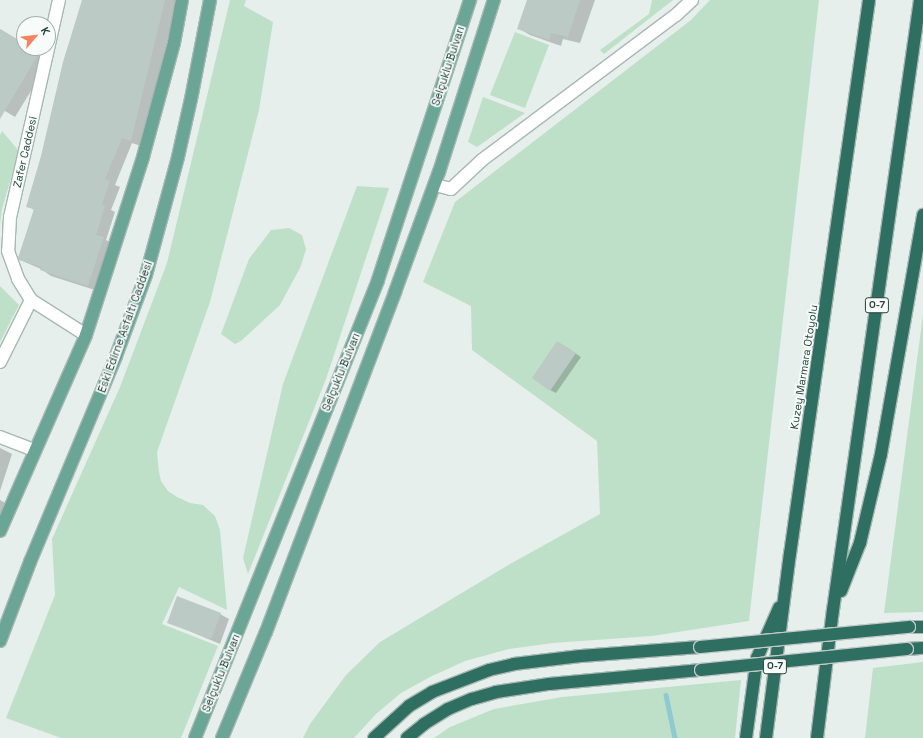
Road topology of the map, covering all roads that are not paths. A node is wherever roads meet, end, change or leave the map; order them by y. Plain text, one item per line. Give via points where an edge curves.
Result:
1 (59, 0) edge
2 (182, 0) edge
3 (210, 0) edge
4 (470, 0) edge
5 (494, 0) edge
6 (692, 0) edge
7 (869, 0) edge
8 (920, 0) edge
9 (435, 185) junction
10 (923, 215) edge
11 (31, 300) junction
12 (86, 336) junction
13 (0, 362) edge
14 (0, 437) edge
15 (34, 450) junction
16 (0, 531) edge
17 (785, 594) junction
18 (833, 610) junction
19 (923, 626) edge
20 (0, 641) edge
21 (923, 648) edge
22 (195, 738) edge
23 (222, 738) edge
24 (374, 738) edge
25 (407, 738) edge
26 (746, 738) edge
27 (766, 738) edge
28 (817, 738) edge

1 - 11 street, Zafer Caddesi via 10,217 8,251 18,279
2 - 12 main road via 174,44 143,157
3 - 20 main road, Eski Edirne Asfaltı Caddesi via 180,150 146,275
4 - 22 main road, Selçuklu Bulvarı via 378,280
5 - 9 main road, Selçuklu Bulvarı
6 - 9 street via 676,15 482,160 451,190
7 - 17 highway, Kuzey Marmara Otoyolu / O-7
8 - 18 highway, O-7
9 - 23 main road, Selçuklu Bulvarı via 266,632
10 - 18 highway via 881,454 860,543
11 - 12 street, Zafer Caddesi
11 - 13 street
12 - 15 main road
14 - 15 street
15 - 16 main road
17 - 26 highway via 757,658
17 - 27 highway, Kuzey Marmara Otoyolu / O-7
18 - 28 highway, O-7
19 - 24 highway, bridge via 573,656 514,664 489,670 432,692 409,706
21 - 25 highway, bridge via 549,684 496,692 448,709

